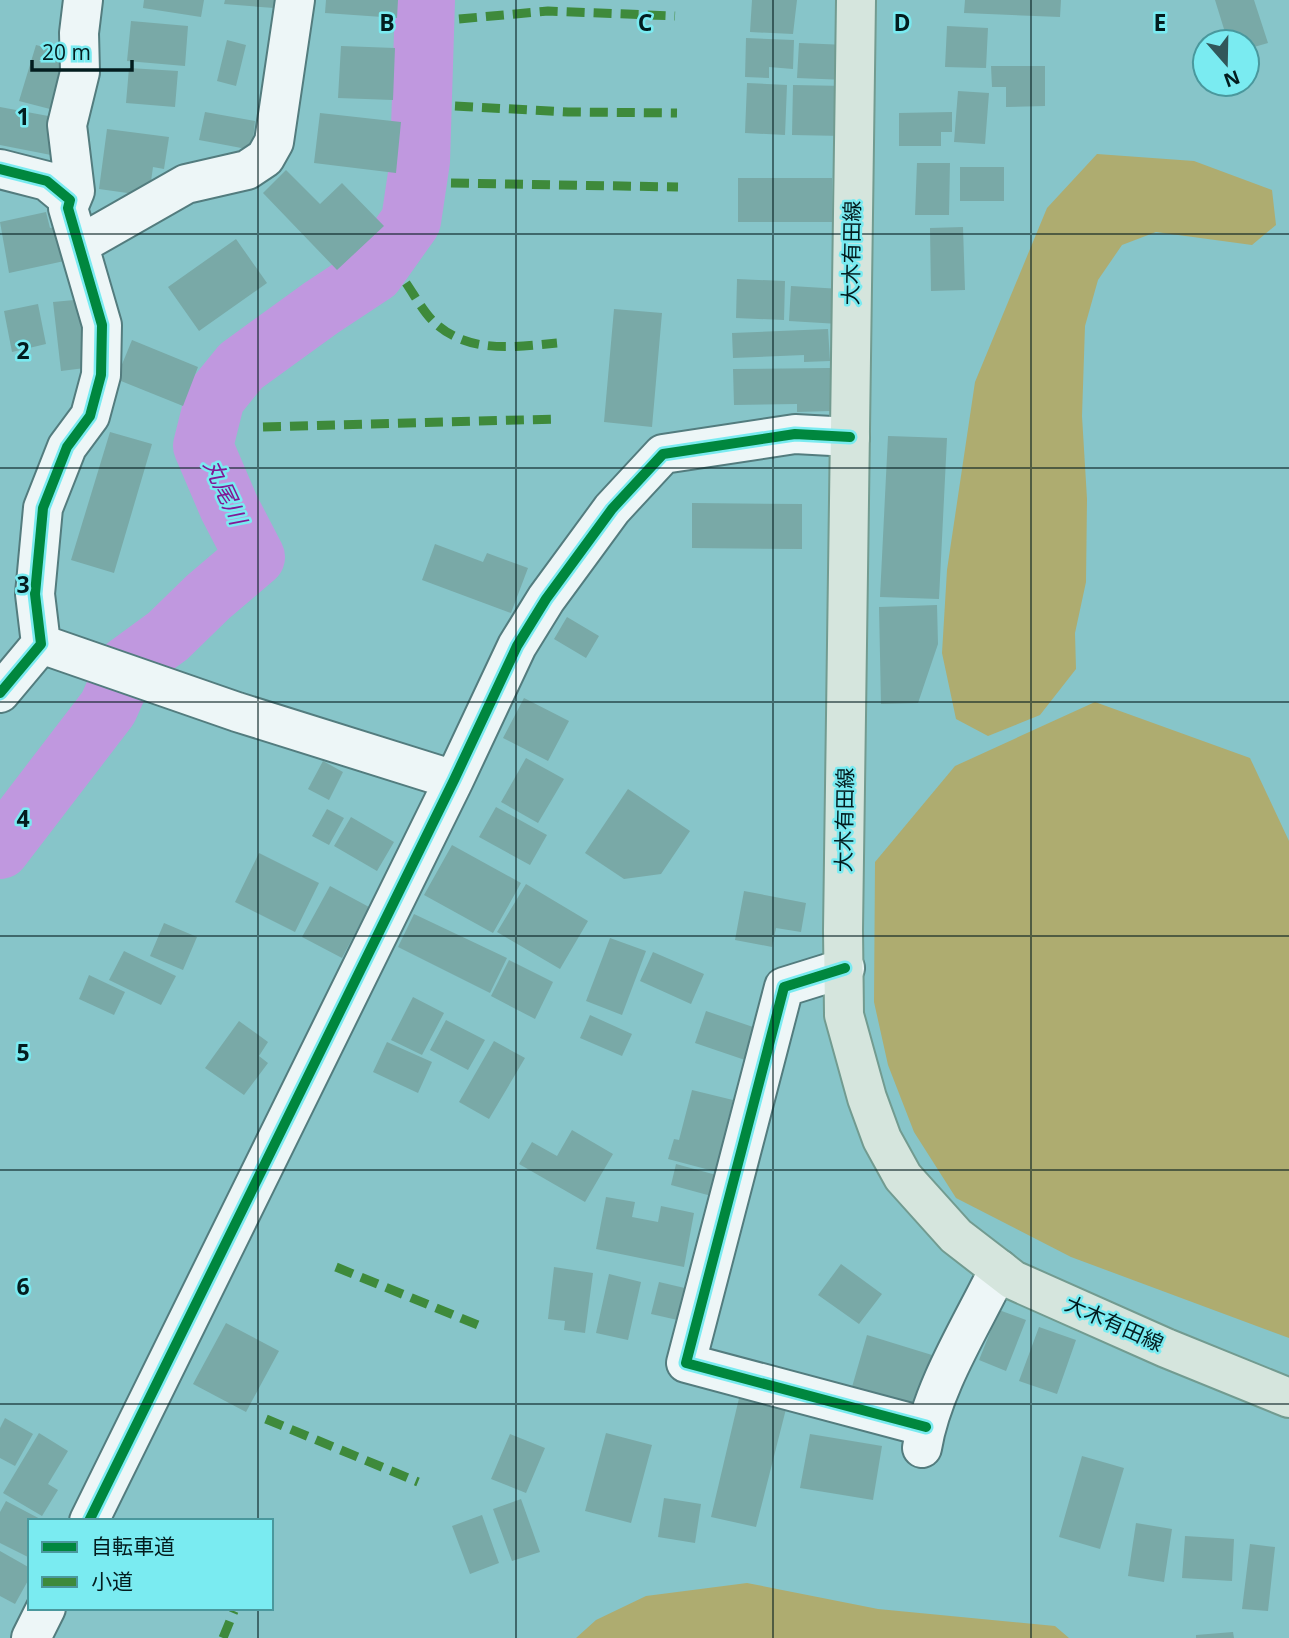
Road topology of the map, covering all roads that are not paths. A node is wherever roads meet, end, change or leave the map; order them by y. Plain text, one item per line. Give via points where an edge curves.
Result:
1 (83, 0) edge
2 (295, 0) edge
3 (856, 0) edge
4 (0, 169) edge
5 (68, 208) junction
6 (79, 245) junction
7 (850, 437) junction
8 (41, 644) junction
9 (0, 692) edge
10 (454, 780) junction
11 (845, 968) junction
12 (999, 1269) junction
13 (1289, 1398) edge
14 (90, 1519) edge
15 (45, 1610) edge
16 (31, 1638) edge

1 - 5 street via 80,72 68,125 75,191
2 - 6 street via 274,142 265,158 247,170 186,184
3 - 7 main road, 大木有田線
4 - 5 street via 47,181 70,200
5 - 6 street
6 - 8 street via 102,325 101,374 90,416 67,447 43,508 35,594
7 - 10 street via 795,434 663,454 612,509 546,599 517,646
7 - 11 main road, 大木有田線
8 - 9 street
8 - 10 street
10 - 14 street
11 - 12 main road, 大木有田線 via 844,1015 882,1139 903,1177 956,1236
11 - 12 street via 784,987 686,1363 924,1437 943,1382
12 - 13 main road, 大木有田線 via 1013,1280
15 - 16 street

